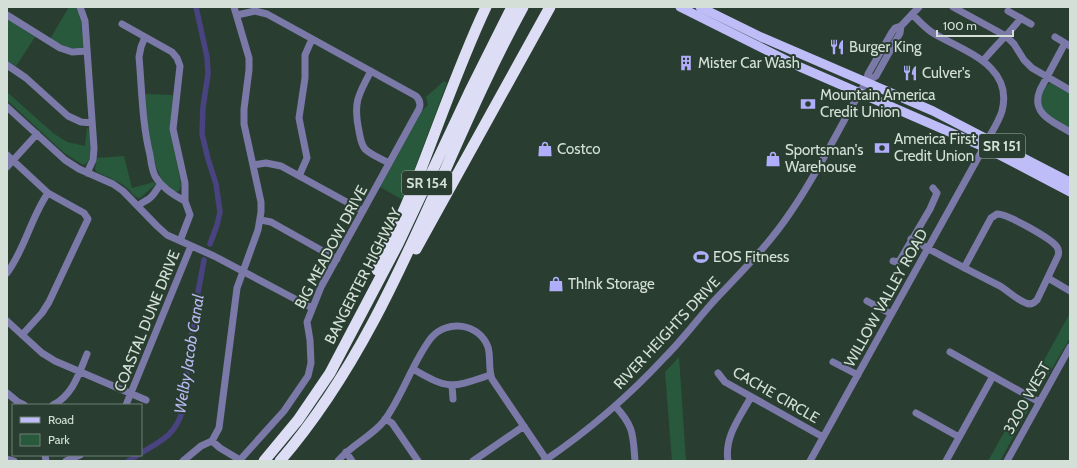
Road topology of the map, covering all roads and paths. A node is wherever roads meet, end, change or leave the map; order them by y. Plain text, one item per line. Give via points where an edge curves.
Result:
1 (80, 7) edge
2 (234, 7) edge
3 (486, 7) edge
4 (512, 7) edge
5 (523, 7) edge
6 (550, 7) edge
7 (680, 7) edge
8 (700, 7) edge
9 (919, 7) edge
10 (953, 7) edge
11 (965, 10) edge
12 (1008, 11) dead end
13 (912, 14) junction
14 (7, 15) edge
15 (237, 15) junction
16 (1021, 18) junction
17 (122, 24) dead end
18 (1031, 24) dead end
19 (1006, 36) junction
20 (145, 37) junction
21 (1055, 37) dead end
22 (312, 39) junction
23 (1068, 44) edge
24 (88, 51) junction
25 (983, 61) junction
26 (7, 65) edge
27 (371, 71) junction
28 (1046, 77) junction
29 (866, 82) junction
30 (1070, 90) edge
31 (860, 93) junction
32 (7, 107) edge
33 (92, 123) junction
34 (1070, 132) edge
35 (37, 134) junction
36 (986, 143) junction
37 (7, 155) edge
38 (13, 161) junction
39 (389, 164) junction
40 (253, 165) junction
41 (7, 167) edge
42 (87, 173) junction
43 (299, 176) junction
44 (1070, 182) edge
45 (159, 187) junction
46 (933, 188) dead end
47 (48, 192) junction
48 (1070, 192) edge
49 (185, 201) junction
50 (141, 204) junction
51 (363, 211) junction
52 (261, 220) junction
53 (911, 240) junction
54 (180, 241) junction
55 (191, 246) junction
56 (928, 248) junction
57 (337, 259) junction
58 (893, 262) dead end
59 (964, 268) junction
60 (243, 271) junction
61 (7, 272) edge
62 (1048, 278) junction
63 (1070, 290) edge
64 (867, 301) dead end
65 (312, 308) junction
66 (891, 314) junction
67 (7, 321) edge
68 (22, 335) junction
69 (361, 342) junction
70 (1070, 347) edge
71 (950, 352) dead end
72 (87, 354) dead end
73 (338, 358) junction
74 (833, 362) dead end
75 (413, 369) junction
76 (79, 372) junction
77 (718, 373) dead end
78 (490, 375) junction
79 (858, 375) junction
80 (993, 376) junction
81 (452, 386) junction
82 (7, 393) edge
83 (131, 394) junction
84 (751, 397) junction
85 (453, 399) dead end
86 (146, 400) dead end
87 (1039, 402) junction
88 (22, 404) edge
89 (55, 404) edge
90 (126, 404) edge
91 (616, 406) junction
92 (916, 413) dead end
93 (385, 419) junction
94 (524, 426) junction
95 (823, 437) junction
96 (959, 437) junction
97 (212, 441) junction
98 (346, 452) junction
99 (78, 456) edge
100 (7, 459) edge
101 (240, 460) edge
102 (545, 460) edge
103 (14, 461) edge
104 (66, 461) edge
105 (183, 461) edge
106 (264, 461) edge
107 (280, 461) edge
108 (338, 461) edge
109 (352, 461) edge
110 (418, 461) edge
111 (473, 461) edge
112 (635, 461) edge
113 (728, 461) edge
114 (810, 461) edge
115 (946, 461) edge
116 (1007, 461) edge

1 - 24 street via 85,21
2 - 15 street
3 - 73 highway via 404,211
4 - 73 highway, BANGERTER HIGHWAY / SR 154 via 398,244
5 - 69 highway, BANGERTER HIGHWAY / SR 154 via 471,112 403,261
6 - 69 highway via 418,247
7 - 31 main road, SR 151 via 790,63
8 - 29 main road, SR 151
9 - 13 street, RIVER HEIGHTS DRIVE
10 - 11 street
11 - 19 street
12 - 16 street
13 - 25 street, WILLOW VALLEY ROAD via 931,31
13 - 29 street, RIVER HEIGHTS DRIVE via 892,32
14 - 24 street via 60,48 72,52
15 - 22 street via 262,12
15 - 40 street via 249,64 244,119
16 - 18 street
16 - 19 street
17 - 20 street
19 - 25 street
19 - 28 street via 1028,64
20 - 45 street via 139,54 144,131
20 - 49 street via 172,52 180,66 173,125 185,183
21 - 23 street
22 - 27 street
22 - 43 street via 305,55 300,118 307,158
23 - 28 street
24 - 33 street
25 - 36 street, WILLOW VALLEY ROAD via 998,78 1003,95 1002,112
26 - 33 street via 26,78 68,116 81,122
27 - 39 street via 357,103 358,126 364,148
27 - 39 street, BIG MEADOW DRIVE via 416,96 420,102 419,109
28 - 30 street
28 - 34 street via 1038,96 1040,110 1046,118
29 - 31 street, RIVER HEIGHTS DRIVE
29 - 36 main road, SR 151 via 925,107
31 - 36 main road, SR 151
31 - 91 street, RIVER HEIGHTS DRIVE via 804,193 774,235 667,356
32 - 35 street
33 - 42 street via 94,152
35 - 38 street
35 - 42 street via 65,160
36 - 44 main road, SR 151
36 - 48 main road, SR 151
36 - 56 street, WILLOW VALLEY ROAD
37 - 38 street
38 - 41 street
38 - 47 street
39 - 51 street, BIG MEADOW DRIVE
40 - 43 street via 274,164
40 - 52 street via 261,206
42 - 50 street via 118,187
43 - 51 street
45 - 49 street
45 - 50 street
46 - 53 street via 937,193
47 - 61 street via 14,263
47 - 68 street via 84,213 87,221 50,302
49 - 54 street via 190,215
50 - 54 street via 162,230
51 - 57 street, BIG MEADOW DRIVE
52 - 57 street via 271,222
52 - 60 street
53 - 56 street
53 - 58 street via 900,260
54 - 55 street
55 - 60 street
55 - 83 street, COASTAL DUNE DRIVE
56 - 59 street
56 - 66 street, WILLOW VALLEY ROAD
57 - 65 street, BIG MEADOW DRIVE
59 - 62 street via 1027,304 1037,300
59 - 62 street via 991,218 997,214 1004,214 1056,246 1058,256
60 - 65 street
60 - 97 street via 236,288 219,428
62 - 63 street
64 - 66 street
65 - 101 street, BIG MEADOW DRIVE via 306,322 311,359 308,376 284,411
66 - 79 street, WILLOW VALLEY ROAD
67 - 68 street
68 - 76 street via 50,359
69 - 107 highway, BANGERTER HIGHWAY / SR 154 via 324,404
70 - 87 street, 3200 WEST
71 - 80 street
72 - 76 street
73 - 106 highway, BANGERTER HIGHWAY / SR 154 via 324,384
74 - 79 street
75 - 78 street via 427,343 436,333 446,327 459,326 473,330 484,339 489,352
75 - 81 street via 438,383
75 - 93 street
76 - 83 street
76 - 89 street via 68,394
77 - 84 street, CACHE CIRCLE via 725,382
78 - 81 street
78 - 94 street
79 - 95 street, WILLOW VALLEY ROAD
80 - 87 street
80 - 96 street
81 - 85 street
82 - 88 street
83 - 86 street
83 - 90 street, COASTAL DUNE DRIVE
84 - 95 street, CACHE CIRCLE
84 - 113 street via 729,438
87 - 116 street, 3200 WEST
91 - 102 street, RIVER HEIGHTS DRIVE
91 - 112 street via 631,427
92 - 96 street
93 - 98 street via 371,434
93 - 110 street via 392,423
94 - 102 street
94 - 111 street
95 - 114 street, WILLOW VALLEY ROAD
96 - 115 street
97 - 101 street
97 - 105 street via 201,446
98 - 108 street
98 - 109 street
99 - 104 street
100 - 103 street

